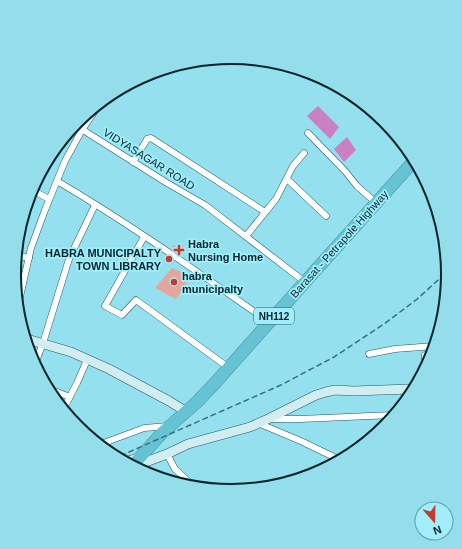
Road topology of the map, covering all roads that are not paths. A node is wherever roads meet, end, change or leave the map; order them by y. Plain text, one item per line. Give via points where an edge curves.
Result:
1 (87, 122) edge
2 (82, 130) junction
3 (308, 133) dead end
4 (304, 153) dead end
5 (134, 162) junction
6 (410, 165) edge
7 (286, 178) junction
8 (57, 181) junction
9 (38, 193) edge
10 (49, 199) junction
11 (376, 203) junction
12 (95, 205) junction
13 (265, 212) junction
14 (326, 216) dead end
15 (246, 236) junction
16 (144, 237) junction
17 (22, 257) edge
18 (29, 258) junction
19 (305, 282) junction
20 (21, 291) edge
21 (269, 322) junction
22 (31, 340) edge
23 (43, 343) junction
24 (428, 346) edge
25 (369, 354) dead end
26 (38, 357) edge
27 (87, 360) junction
28 (229, 368) junction
29 (407, 389) edge
30 (57, 392) edge
31 (70, 397) junction
32 (66, 404) edge
33 (185, 411) junction
34 (387, 415) edge
35 (268, 419) junction
36 (258, 423) junction
37 (169, 425) junction
38 (105, 442) edge
39 (167, 454) junction
40 (334, 457) edge
41 (137, 463) edge
42 (186, 479) edge

1 - 2 street
2 - 5 street, VIDYASAGAR ROAD
2 - 8 street
3 - 11 street
4 - 7 street
5 - 13 street via 147,139 151,138
5 - 15 street, VIDYASAGAR ROAD via 206,205
6 - 11 highway, Barasat - Petrapole Highway / NH112
7 - 13 street via 276,199
7 - 14 street
8 - 10 street
8 - 12 street
9 - 10 street
10 - 18 street
11 - 19 highway, Barasat - Petrapole Highway / NH112
12 - 16 street
12 - 23 street via 69,259
13 - 15 street
15 - 19 street, VIDYASAGAR ROAD
16 - 21 street
16 - 28 street via 105,306 122,314 136,300
17 - 18 street
18 - 20 street
19 - 21 highway, Barasat - Petrapole Highway / NH112
21 - 28 highway, Barasat - Petrapole Highway / NH112
22 - 23 main road
23 - 26 street
23 - 27 main road
24 - 25 street
27 - 31 street
27 - 33 main road
28 - 33 highway, Barasat - Petrapole Highway / NH112
29 - 35 main road via 335,390 316,395
30 - 31 street
31 - 32 street
33 - 37 highway, Barasat - Petrapole Highway / NH112
34 - 35 street
35 - 36 main road
36 - 39 main road via 188,444
36 - 40 street
37 - 38 street via 144,428
37 - 41 highway, Barasat - Petrapole Highway / NH112
39 - 41 main road
39 - 42 street via 175,468

